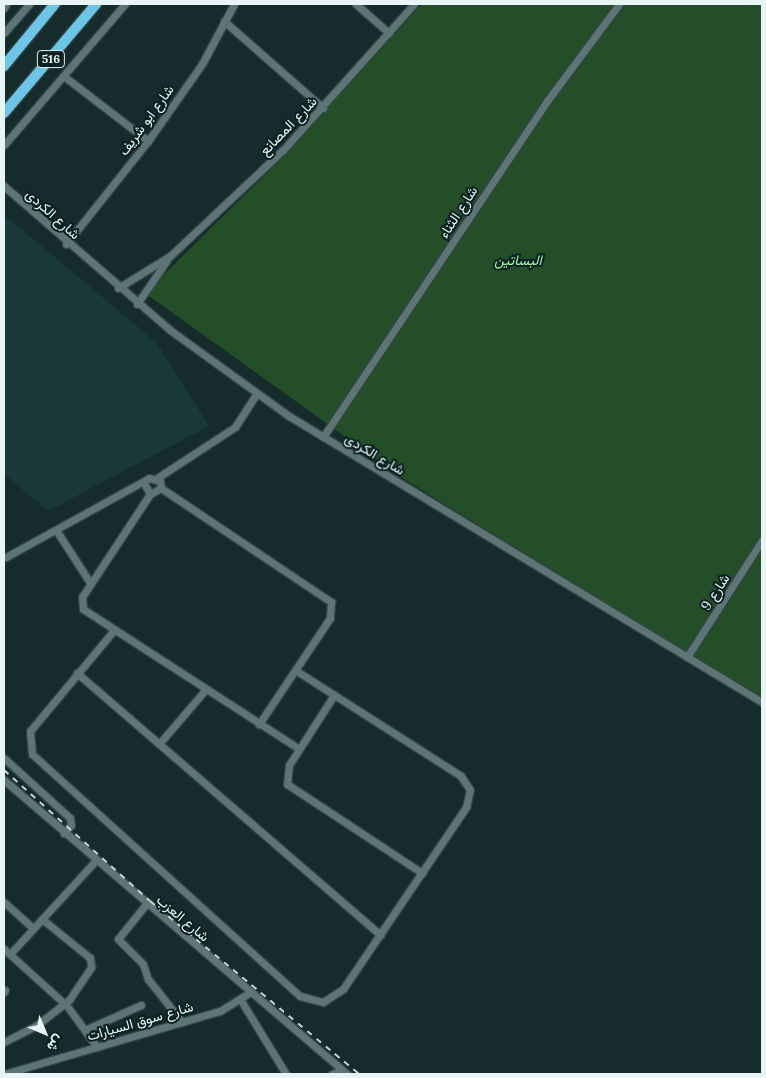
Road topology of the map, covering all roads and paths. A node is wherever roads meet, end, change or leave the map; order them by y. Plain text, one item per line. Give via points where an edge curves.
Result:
1 (6, 4) edge
2 (29, 4) edge
3 (55, 4) edge
4 (96, 4) edge
5 (125, 4) edge
6 (234, 4) edge
7 (356, 4) edge
8 (414, 4) edge
9 (619, 4) edge
10 (4, 8) edge
11 (224, 21) junction
12 (4, 33) edge
13 (389, 33) junction
14 (4, 66) edge
15 (65, 77) junction
16 (323, 108) junction
17 (4, 113) edge
18 (148, 141) junction
19 (4, 145) edge
20 (4, 186) edge
21 (66, 244) junction
22 (170, 256) junction
23 (118, 288) junction
24 (138, 304) junction
25 (257, 393) junction
26 (323, 437) junction
27 (157, 478) junction
28 (144, 484) junction
29 (161, 488) junction
30 (150, 494) junction
31 (56, 530) junction
32 (762, 540) edge
33 (6, 557) dead end
34 (91, 584) junction
35 (114, 630) junction
36 (687, 657) junction
37 (295, 670) junction
38 (78, 673) junction
39 (206, 689) junction
40 (334, 696) junction
41 (762, 702) edge
42 (259, 724) junction
43 (159, 744) junction
44 (299, 750) junction
45 (4, 758) edge
46 (4, 780) edge
47 (64, 833) junction
48 (96, 860) junction
49 (422, 873) junction
50 (4, 902) edge
51 (147, 903) junction
52 (42, 919) junction
53 (33, 928) junction
54 (380, 935) junction
55 (4, 949) edge
56 (10, 954) junction
57 (251, 992) junction
58 (240, 999) junction
59 (63, 1002) junction
60 (141, 1005) dead end
61 (182, 1022) junction
62 (87, 1029) junction
63 (4, 1042) edge
64 (97, 1047) junction
65 (344, 1072) edge
66 (4, 1074) edge
67 (286, 1074) edge
68 (332, 1074) edge

1 - 10 street
2 - 12 street
3 - 14 highway, 516
4 - 17 highway, 516
5 - 15 street
6 - 11 street, شارع ابو شريف
7 - 13 street
8 - 13 street, شارع المصانع
9 - 26 street, شارع الثناء via 547,100
11 - 16 street
11 - 18 street, شارع ابو شريف via 202,64
13 - 16 street, شارع المصانع
15 - 18 street
15 - 19 street
16 - 22 street, شارع المصانع
18 - 21 street, شارع ابو شريف
20 - 21 street, شارع الكردى
21 - 23 street, شارع الكردى
22 - 23 street, شارع المصانع
22 - 24 street, شارع المصانع
23 - 24 street, شارع الكردى
24 - 25 street, شارع الكردى
25 - 26 street, شارع الكردى
25 - 27 street via 235,428
26 - 36 street, شارع الكردى
27 - 28 street via 149,478
27 - 29 street
28 - 30 street
28 - 31 street
29 - 30 street
29 - 37 street via 331,602 330,618
30 - 34 street
31 - 33 street
31 - 34 street
32 - 36 street, شارع 9
34 - 35 street via 81,601 83,609
35 - 38 street
35 - 39 street
36 - 41 street, شارع الكردى
37 - 40 street
37 - 42 street
38 - 43 street
38 - 54 street via 30,731 32,754 300,996 323,1002 334,998
39 - 42 street
39 - 43 street
40 - 44 street
40 - 49 street via 467,782 470,790 466,807
42 - 44 street
43 - 54 street
44 - 49 street via 286,771 290,790
45 - 47 street via 70,818 71,825
46 - 47 street, شارع العزب
47 - 48 street, شارع العزب
48 - 51 street, شارع العزب
48 - 52 street
49 - 54 street
50 - 53 street
51 - 57 street, شارع العزب
51 - 61 street via 118,939 143,964 148,979
52 - 53 street
52 - 59 street via 91,962 79,989
53 - 56 street
55 - 56 street
56 - 59 street
57 - 58 street, شارع سوق السيارات
57 - 65 street, شارع العزب
58 - 61 street, شارع سوق السيارات via 224,1009
58 - 67 street
59 - 62 street
59 - 63 street via 37,1025
60 - 62 street
61 - 64 street, شارع سوق السيارات
62 - 64 street
64 - 66 street, شارع سوق السيارات
65 - 68 street

